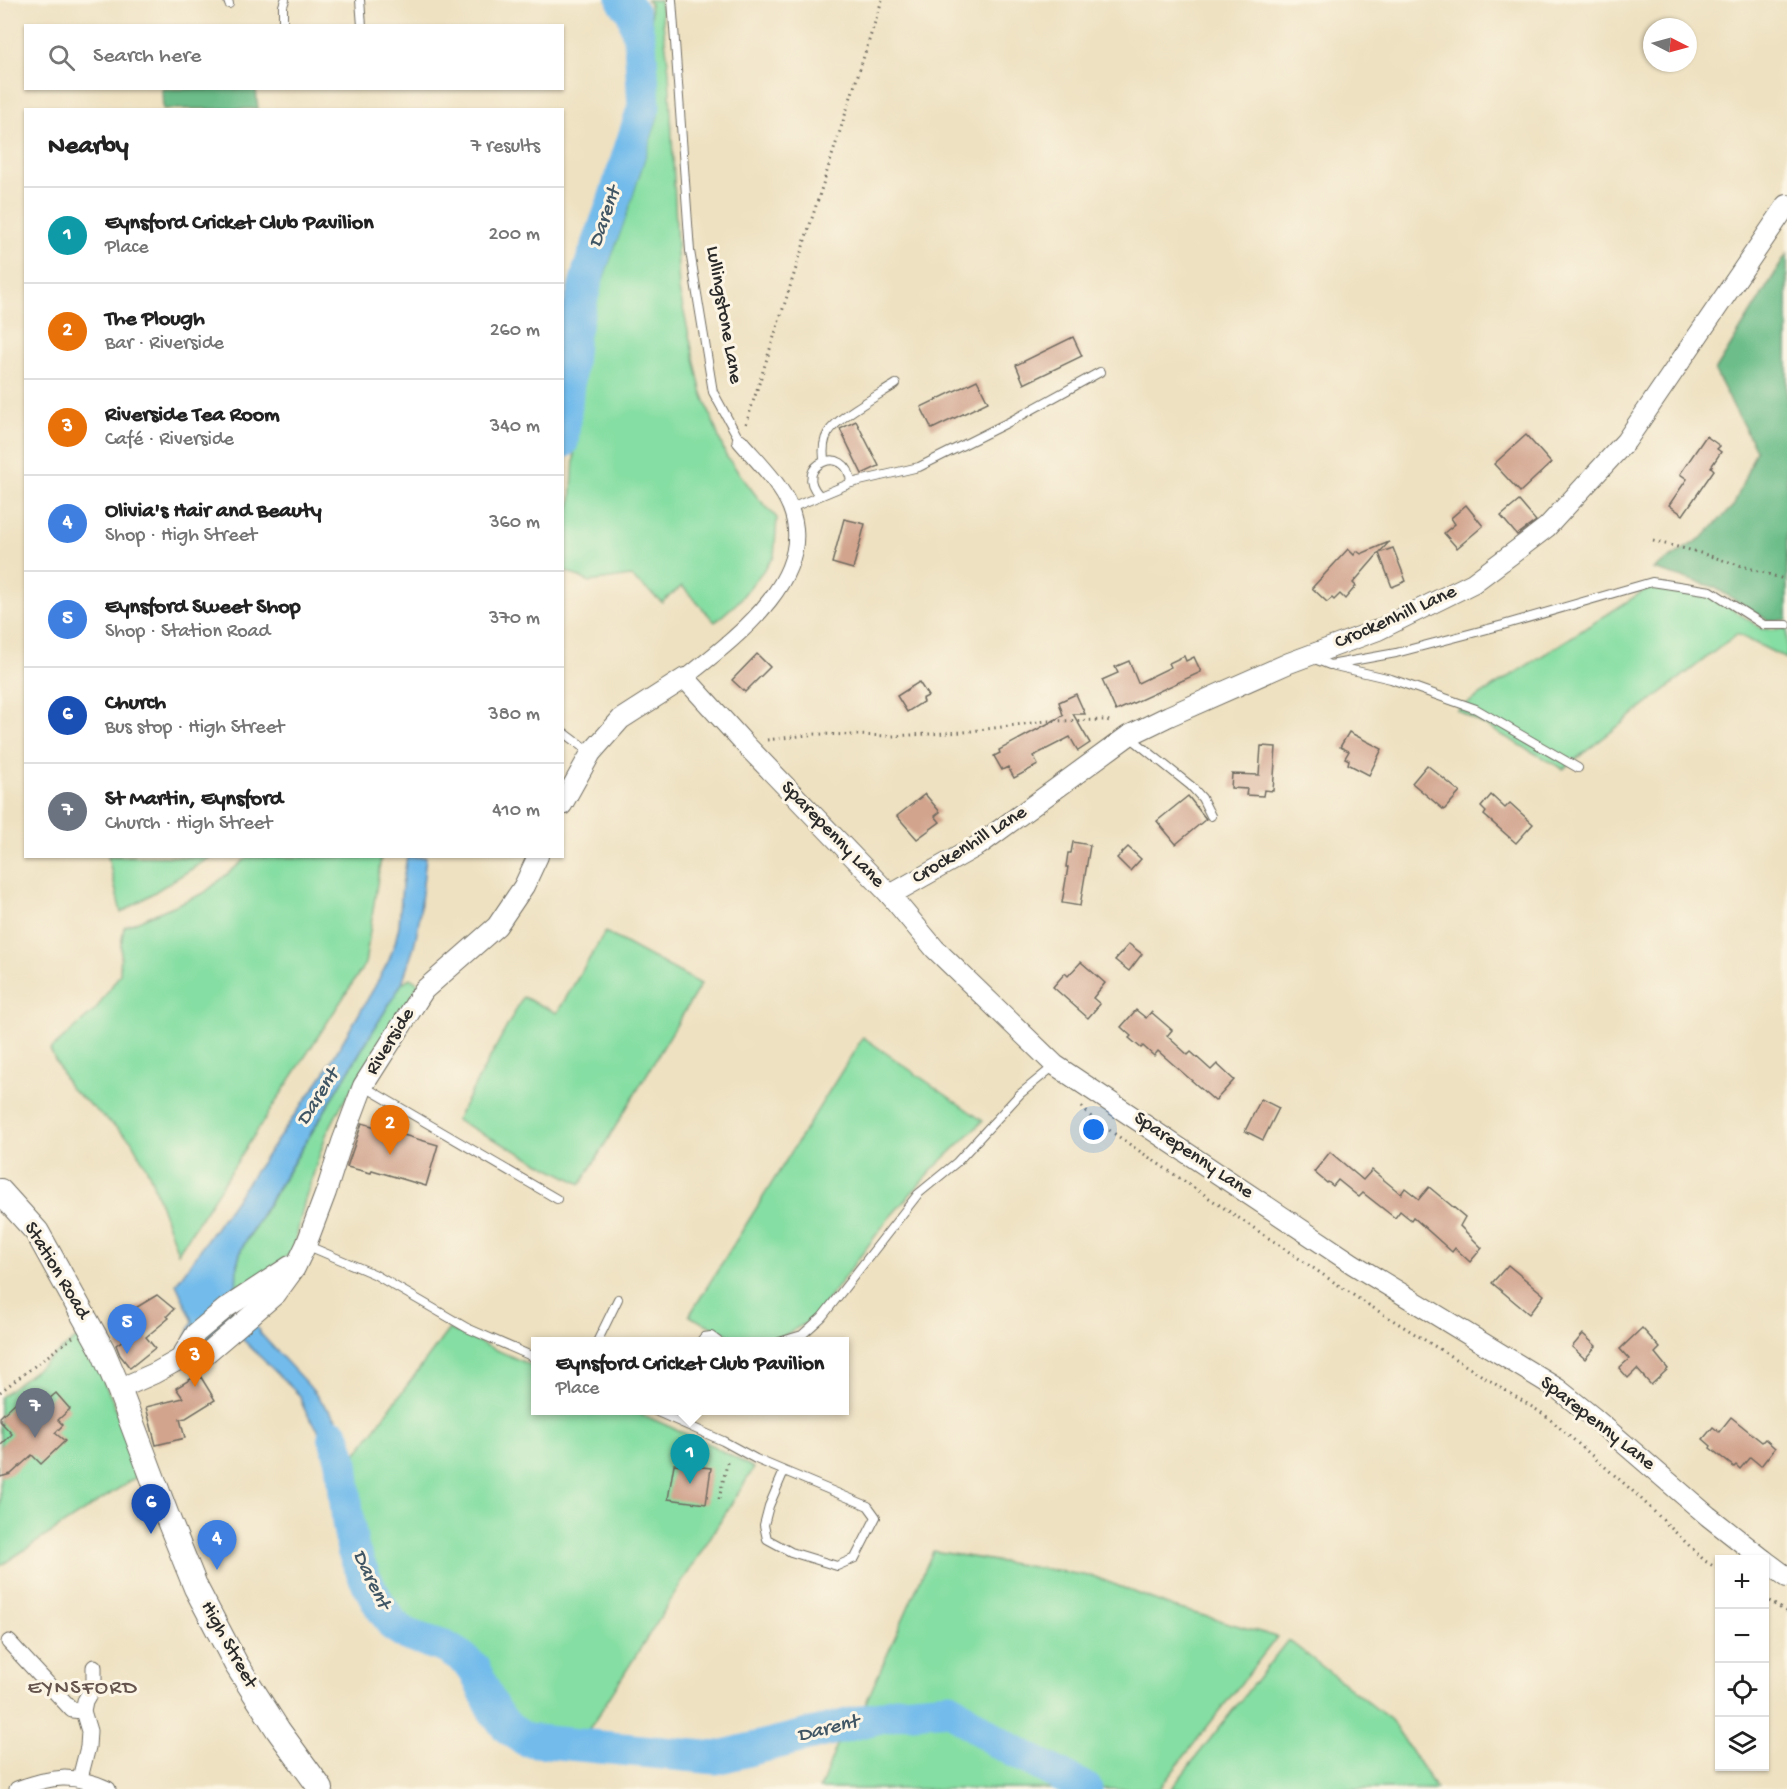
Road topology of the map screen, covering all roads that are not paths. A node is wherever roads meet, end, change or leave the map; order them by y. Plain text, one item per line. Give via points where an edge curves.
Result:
1 (285, 0) edge
2 (360, 0) edge
3 (672, 0) edge
4 (283, 24) edge
5 (362, 24) edge
6 (1787, 205) edge
7 (1100, 372) dead end
8 (896, 384) dead end
9 (740, 441) joint
10 (824, 460) junction
11 (851, 483) junction
12 (819, 495) junction
13 (791, 508) junction
14 (1787, 625) edge
15 (1308, 656) junction
16 (1330, 665) junction
17 (685, 678) junction
18 (564, 733) edge
19 (1127, 737) junction
20 (591, 753) junction
21 (1578, 768) dead end
22 (564, 801) edge
23 (1211, 816) dead end
24 (537, 858) edge
25 (890, 895) junction
26 (1055, 1065) junction
27 (363, 1086) junction
28 (0, 1191) edge
29 (558, 1199) dead end
30 (302, 1253) junction
31 (618, 1299) dead end
32 (599, 1337) edge
33 (794, 1337) edge
34 (531, 1356) edge
35 (180, 1359) junction
36 (119, 1389) junction
37 (664, 1415) edge
38 (784, 1471) junction
39 (1758, 1555) edge
40 (1769, 1564) edge
41 (1787, 1577) edge
42 (9, 1642) dead end
43 (94, 1666) dead end
44 (83, 1711) junction
45 (80, 1778) junction
46 (17, 1789) edge
47 (108, 1789) edge
48 (321, 1789) edge

1 - 4 lane
2 - 5 lane
3 - 9 lane, Lullingstone Lane via 692,263 713,392
6 - 15 street, Crockenhill Lane via 1626,441 1547,527 1473,583 1378,630
7 - 11 lane via 920,466
8 - 10 lane via 828,432
9 - 13 street, Lullingstone Lane
10 - 11 lane via 842,463
10 - 12 lane via 812,474 811,482
11 - 12 lane
12 - 13 lane
13 - 17 street, Lullingstone Lane via 795,554 778,591 748,624
14 - 16 lane via 1764,625 1712,591 1652,582 1396,653
15 - 16 lane
15 - 19 street, Crockenhill Lane
16 - 21 lane via 1391,679 1476,709
17 - 20 street via 621,719
17 - 25 street, Sparepenny Lane
18 - 20 lane
19 - 23 lane via 1191,786
19 - 25 street, Crockenhill Lane via 979,845
20 - 22 street
24 - 27 street, Riverside via 524,886 496,926 424,990
25 - 26 street, Sparepenny Lane via 935,949
26 - 33 lane via 1020,1094 957,1162 918,1194 822,1317
26 - 39 street, Sparepenny Lane via 1353,1264 1558,1389
27 - 29 lane
27 - 30 street, Riverside
28 - 36 main road, Station Road via 37,1232 102,1349
30 - 34 lane via 374,1274 467,1328
30 - 35 street, Riverside via 196,1333
30 - 35 street, Riverside via 276,1294 255,1314 200,1359
31 - 32 lane
35 - 36 street, Riverside
36 - 48 main road, High Street via 196,1588 236,1664
37 - 38 lane
38 - 38 lane via 764,1525 767,1539 791,1552 837,1566 855,1558 876,1517 868,1506
40 - 41 street, Sparepenny Lane
42 - 44 street via 72,1710
43 - 44 street via 94,1684
44 - 45 street via 89,1731
45 - 46 street via 48,1779
45 - 47 street

